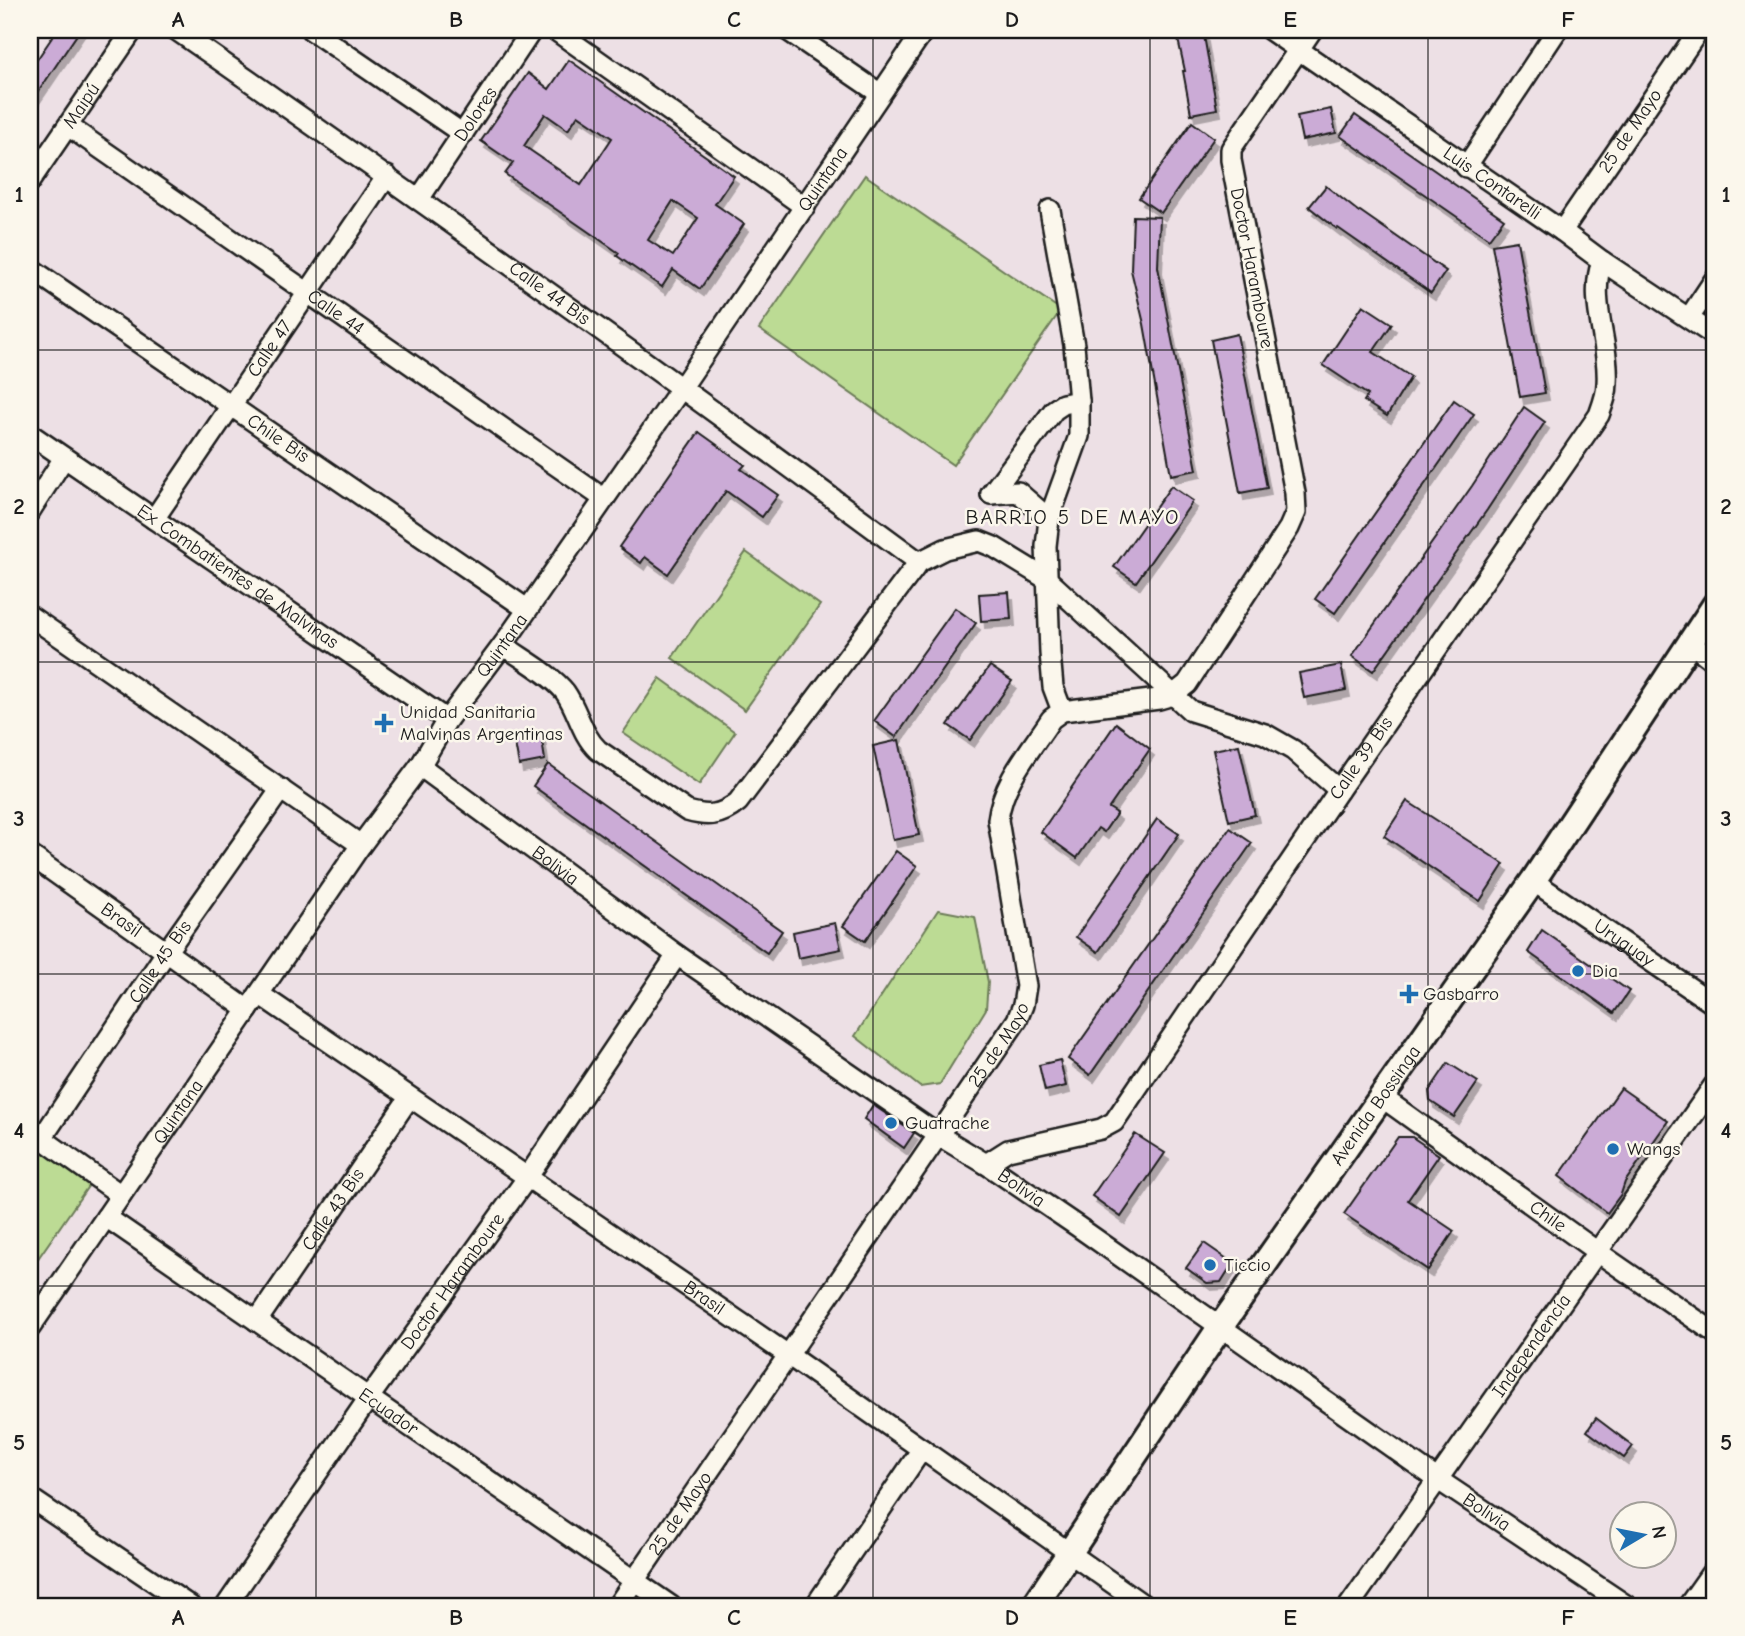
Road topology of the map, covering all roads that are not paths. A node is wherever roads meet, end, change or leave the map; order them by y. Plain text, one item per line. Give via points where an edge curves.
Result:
1 (133, 30) edge
2 (176, 30) edge
3 (311, 30) edge
4 (532, 30) edge
5 (555, 30) edge
6 (787, 30) edge
7 (924, 30) edge
8 (1270, 30) edge
9 (1312, 30) edge
10 (1557, 30) edge
11 (1699, 30) edge
12 (1298, 50) junction
13 (879, 93) junction
14 (68, 126) junction
15 (463, 134) junction
16 (1466, 167) junction
17 (387, 176) junction
18 (30, 181) edge
19 (419, 199) junction
20 (806, 207) junction
21 (1050, 210) dead end
22 (1562, 231) junction
23 (1602, 261) junction
24 (30, 268) edge
25 (1715, 279) edge
26 (307, 292) junction
27 (1689, 318) junction
28 (1715, 336) edge
29 (682, 387) junction
30 (1079, 401) junction
31 (230, 405) junction
32 (30, 434) edge
33 (64, 458) junction
34 (603, 498) junction
35 (30, 511) edge
36 (154, 519) junction
37 (1049, 519) junction
38 (919, 562) junction
39 (1048, 580) junction
40 (1715, 604) edge
41 (527, 609) junction
42 (30, 616) edge
43 (1689, 642) junction
44 (503, 645) junction
45 (1715, 662) edge
46 (1173, 695) junction
47 (1062, 711) junction
48 (447, 720) junction
49 (420, 766) junction
50 (281, 789) junction
51 (1339, 790) junction
52 (361, 845) junction
53 (30, 855) edge
54 (1533, 881) junction
55 (167, 951) junction
56 (677, 954) junction
57 (254, 1002) junction
58 (1715, 1005) edge
59 (1715, 1084) edge
60 (409, 1098) junction
61 (1383, 1098) junction
62 (36, 1134) edge
63 (938, 1135) junction
64 (986, 1164) junction
65 (527, 1178) junction
66 (121, 1195) junction
67 (106, 1217) junction
68 (1599, 1253) junction
69 (257, 1321) junction
70 (1221, 1325) junction
71 (30, 1328) edge
72 (1715, 1333) edge
73 (788, 1355) junction
74 (368, 1399) junction
75 (922, 1449) junction
76 (1437, 1479) junction
77 (30, 1498) edge
78 (1070, 1554) junction
79 (1715, 1568) edge
80 (635, 1580) junction
81 (184, 1605) edge
82 (226, 1606) edge
83 (617, 1606) edge
84 (671, 1606) edge
85 (815, 1606) edge
86 (1034, 1606) edge
87 (1145, 1606) edge
88 (1349, 1606) edge
89 (1627, 1606) edge
90 (1688, 1606) edge

1 - 14 street, Maipú
2 - 17 street, Calle 44 Bis
3 - 15 street
4 - 15 street, Dolores
5 - 20 street
6 - 13 street
7 - 13 street, Quintana
8 - 12 street, Luis Contarelli
9 - 12 street, Doctor Haramboure
10 - 16 street
11 - 22 street, 25 de Mayo
12 - 16 street, Luis Contarelli
12 - 46 street, Doctor Haramboure via 1231,149 1296,512 1186,684
13 - 20 street, Quintana
14 - 18 street, Maipú
14 - 26 street, Calle 44
15 - 19 street, Dolores
16 - 22 street, Luis Contarelli
17 - 19 street, Calle 44 Bis
17 - 26 street, Calle 47
19 - 29 street, Calle 44 Bis
20 - 29 street, Quintana
21 - 30 street
22 - 23 street, Luis Contarelli
23 - 27 street, Luis Contarelli
23 - 51 street, Calle 39 Bis via 1596,291 1608,380 1599,415
24 - 31 street, Chile Bis
25 - 27 street
26 - 31 street, Calle 47
26 - 34 street, Calle 44
27 - 28 street, Luis Contarelli
29 - 34 street, Quintana
29 - 38 street, Calle 44 Bis
30 - 37 street via 1079,436
30 - 37 street via 1054,410 991,495 1018,492
31 - 36 street, Calle 47
31 - 41 street, Chile Bis
32 - 33 street, Ex Combatientes de Malvinas
33 - 35 street
33 - 36 street, Ex Combatientes de Malvinas
34 - 41 street, Quintana
36 - 48 street, Ex Combatientes de Malvinas
37 - 39 street
38 - 39 street via 945,549 979,541
38 - 44 street via 737,802 726,812 713,815 687,811 598,750 588,741 565,693
39 - 46 street
39 - 47 street via 1053,687
40 - 43 main road, Avenida Bossinga
41 - 44 street, Quintana
42 - 50 street
43 - 45 street
43 - 54 main road, Avenida Bossinga
44 - 48 street, Quintana
46 - 47 street
46 - 51 street via 1191,710 1274,739
47 - 63 street, 25 de Mayo via 1051,719 1000,802 998,820 1026,986 1023,1005
48 - 49 street, Quintana
49 - 52 street, Quintana
49 - 56 street, Bolivia
50 - 52 street
50 - 55 street, Calle 45 Bis
51 - 64 street, Calle 39 Bis via 1114,1122 1008,1150
52 - 57 street, Quintana
53 - 55 street, Brasil
54 - 58 street, Uruguay
54 - 61 main road, Avenida Bossinga
55 - 57 street, Brasil
55 - 62 street, Calle 45 Bis
56 - 63 street, Bolivia
56 - 65 street, Doctor Haramboure
57 - 60 street, Brasil
57 - 66 street, Quintana
59 - 68 street, Independencía
60 - 65 street, Brasil
60 - 69 street, Calle 43 Bis
61 - 68 street, Chile
61 - 70 main road, Avenida Bossinga
62 - 66 street
63 - 64 street, Bolivia
63 - 73 street, 25 de Mayo
64 - 70 street, Bolivia
65 - 73 street, Brasil
65 - 74 street, Doctor Haramboure
66 - 67 street, Quintana
67 - 69 street, Ecuador
67 - 71 street, Quintana
68 - 72 street, Chile
68 - 76 street, Independencía
69 - 74 street, Ecuador
70 - 76 street, Bolivia
70 - 78 main road, Avenida Bossinga
73 - 75 street, Brasil
73 - 80 street, 25 de Mayo
74 - 80 street, Ecuador
74 - 82 street, Doctor Haramboure
75 - 78 street, Brasil
75 - 85 street
76 - 88 street, Independencía
76 - 89 street, Bolivia
77 - 81 street
78 - 86 main road, Avenida Bossinga
78 - 87 street, Brasil
79 - 90 street
80 - 83 street, 25 de Mayo
80 - 84 street, Ecuador

